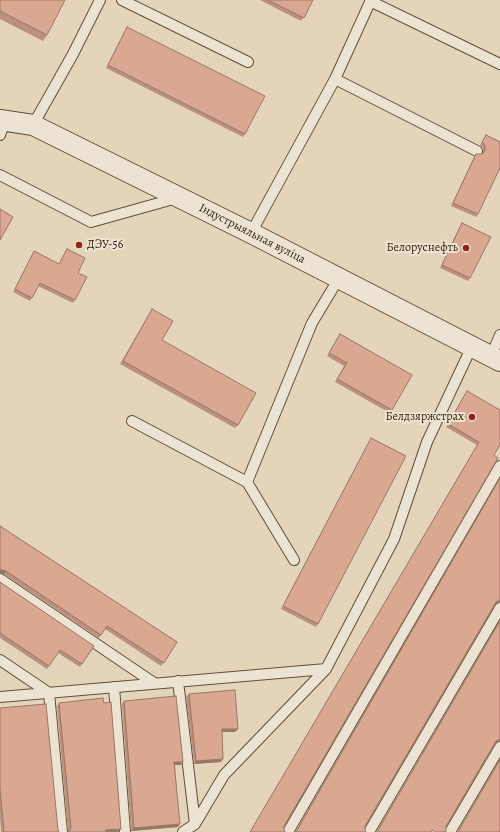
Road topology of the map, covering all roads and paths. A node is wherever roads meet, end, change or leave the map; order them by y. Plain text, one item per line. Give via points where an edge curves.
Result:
1 (100, 0) edge
2 (122, 0) edge
3 (370, 1) edge
4 (248, 62) dead end
5 (500, 64) edge
6 (335, 79) junction
7 (2, 125) edge
8 (33, 125) junction
9 (477, 151) dead end
10 (0, 176) edge
11 (179, 198) junction
12 (251, 233) junction
13 (339, 278) junction
14 (500, 335) edge
15 (472, 346) junction
16 (495, 358) edge
17 (132, 421) dead end
18 (500, 466) edge
19 (247, 482) junction
20 (294, 560) dead end
21 (0, 579) edge
22 (500, 608) edge
23 (0, 660) edge
24 (326, 669) junction
25 (178, 681) junction
26 (154, 683) junction
27 (114, 687) junction
28 (49, 693) junction
29 (0, 697) edge
30 (500, 747) edge
31 (195, 824) junction
32 (62, 832) edge
33 (125, 832) edge
34 (183, 832) edge
35 (288, 832) edge
36 (369, 832) edge
37 (450, 832) edge

1 - 8 lane via 74,54
2 - 4 lane
3 - 5 lane
3 - 6 lane
6 - 9 lane
6 - 12 lane
7 - 8 street, Індустрыяльная вуліца
8 - 11 street, Індустрыяльная вуліца
10 - 11 lane via 91,222
11 - 12 street, Індустрыяльная вуліца
12 - 13 street, Індустрыяльная вуліца
13 - 15 street, Індустрыяльная вуліца
13 - 19 lane via 312,323
14 - 16 lane
15 - 16 street, Індустрыяльная вуліца
15 - 24 lane via 427,442 394,539
17 - 19 lane
18 - 35 lane
19 - 20 lane
21 - 26 lane
22 - 36 lane
23 - 28 lane
24 - 25 lane
24 - 31 lane via 224,775
25 - 26 lane
25 - 31 lane
26 - 27 lane
27 - 28 lane
27 - 33 lane
28 - 29 lane
28 - 32 lane
30 - 37 lane
31 - 34 lane

